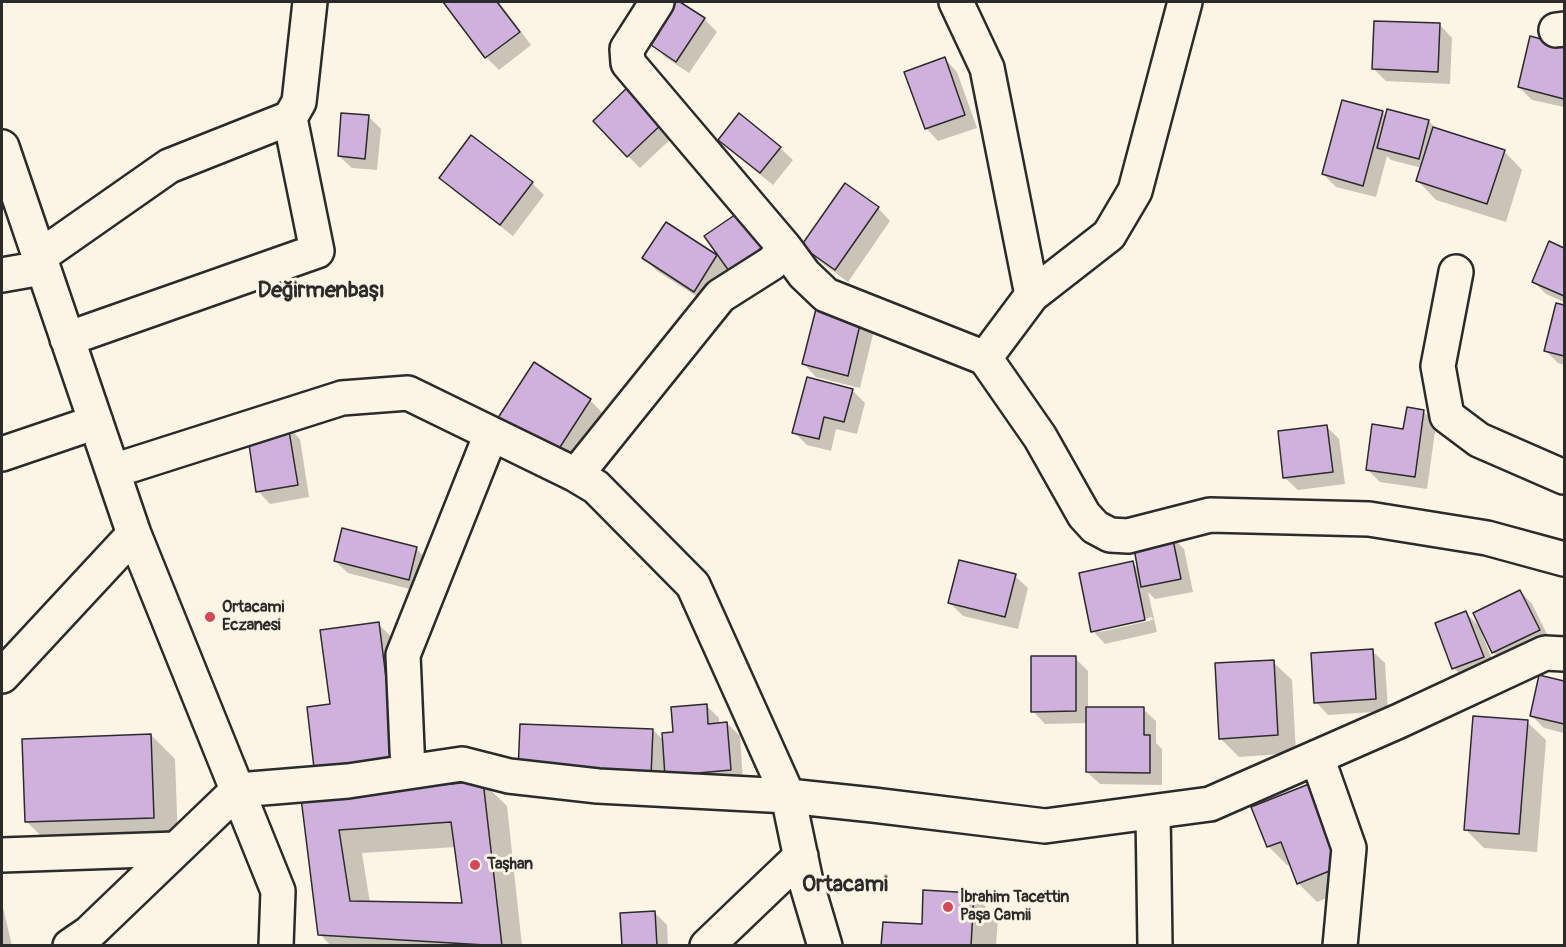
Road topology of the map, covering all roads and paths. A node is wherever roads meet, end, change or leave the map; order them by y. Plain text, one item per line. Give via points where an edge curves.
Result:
1 (310, 2) edge
2 (657, 2) edge
3 (956, 2) edge
4 (1185, 2) edge
5 (290, 118) junction
6 (2, 147) edge
7 (785, 248) junction
8 (40, 262) junction
9 (1456, 272) dead end
10 (2, 275) edge
11 (1032, 295) junction
12 (67, 339) junction
13 (985, 358) junction
14 (96, 422) junction
15 (491, 434) junction
16 (2, 454) edge
17 (113, 471) junction
18 (576, 475) junction
19 (1564, 477) edge
20 (134, 534) junction
21 (1564, 559) edge
22 (1564, 654) edge
23 (2, 676) edge
24 (1317, 757) junction
25 (408, 772) junction
26 (238, 790) junction
27 (788, 796) junction
28 (1153, 812) junction
29 (176, 849) junction
30 (2, 855) edge
31 (801, 856) junction
32 (70, 945) edge
33 (276, 945) edge
34 (706, 945) edge
35 (825, 945) edge
36 (1155, 945) edge
37 (1340, 945) edge

1 - 5 street via 299,102
2 - 7 street via 627,49 628,63
3 - 11 street via 987,68
4 - 11 street via 1135,190 1109,235
5 - 8 street via 169,166
5 - 12 street via 317,251
6 - 8 street
7 - 13 street via 826,296
7 - 18 street via 772,264 720,296
8 - 10 street
8 - 12 street
9 - 19 street via 1438,366 1447,416 1479,440
11 - 13 street
12 - 14 street
13 - 21 street via 1040,437 1084,515 1110,535 1128,536 1210,515 1369,519 1487,538
14 - 16 street
14 - 17 street
15 - 17 street via 408,393 342,398
15 - 18 street
15 - 25 street via 403,655
17 - 20 street
18 - 27 street via 596,487 693,585
20 - 23 street
20 - 26 street
22 - 24 street via 1545,653
24 - 28 street via 1210,804
24 - 37 street via 1349,848
25 - 26 street
25 - 27 street via 462,765 509,776 598,786
26 - 29 street
26 - 33 street via 278,891
27 - 28 street via 1045,826
27 - 31 street
28 - 36 street
29 - 30 street
29 - 32 street via 89,933
31 - 34 street
31 - 35 street

